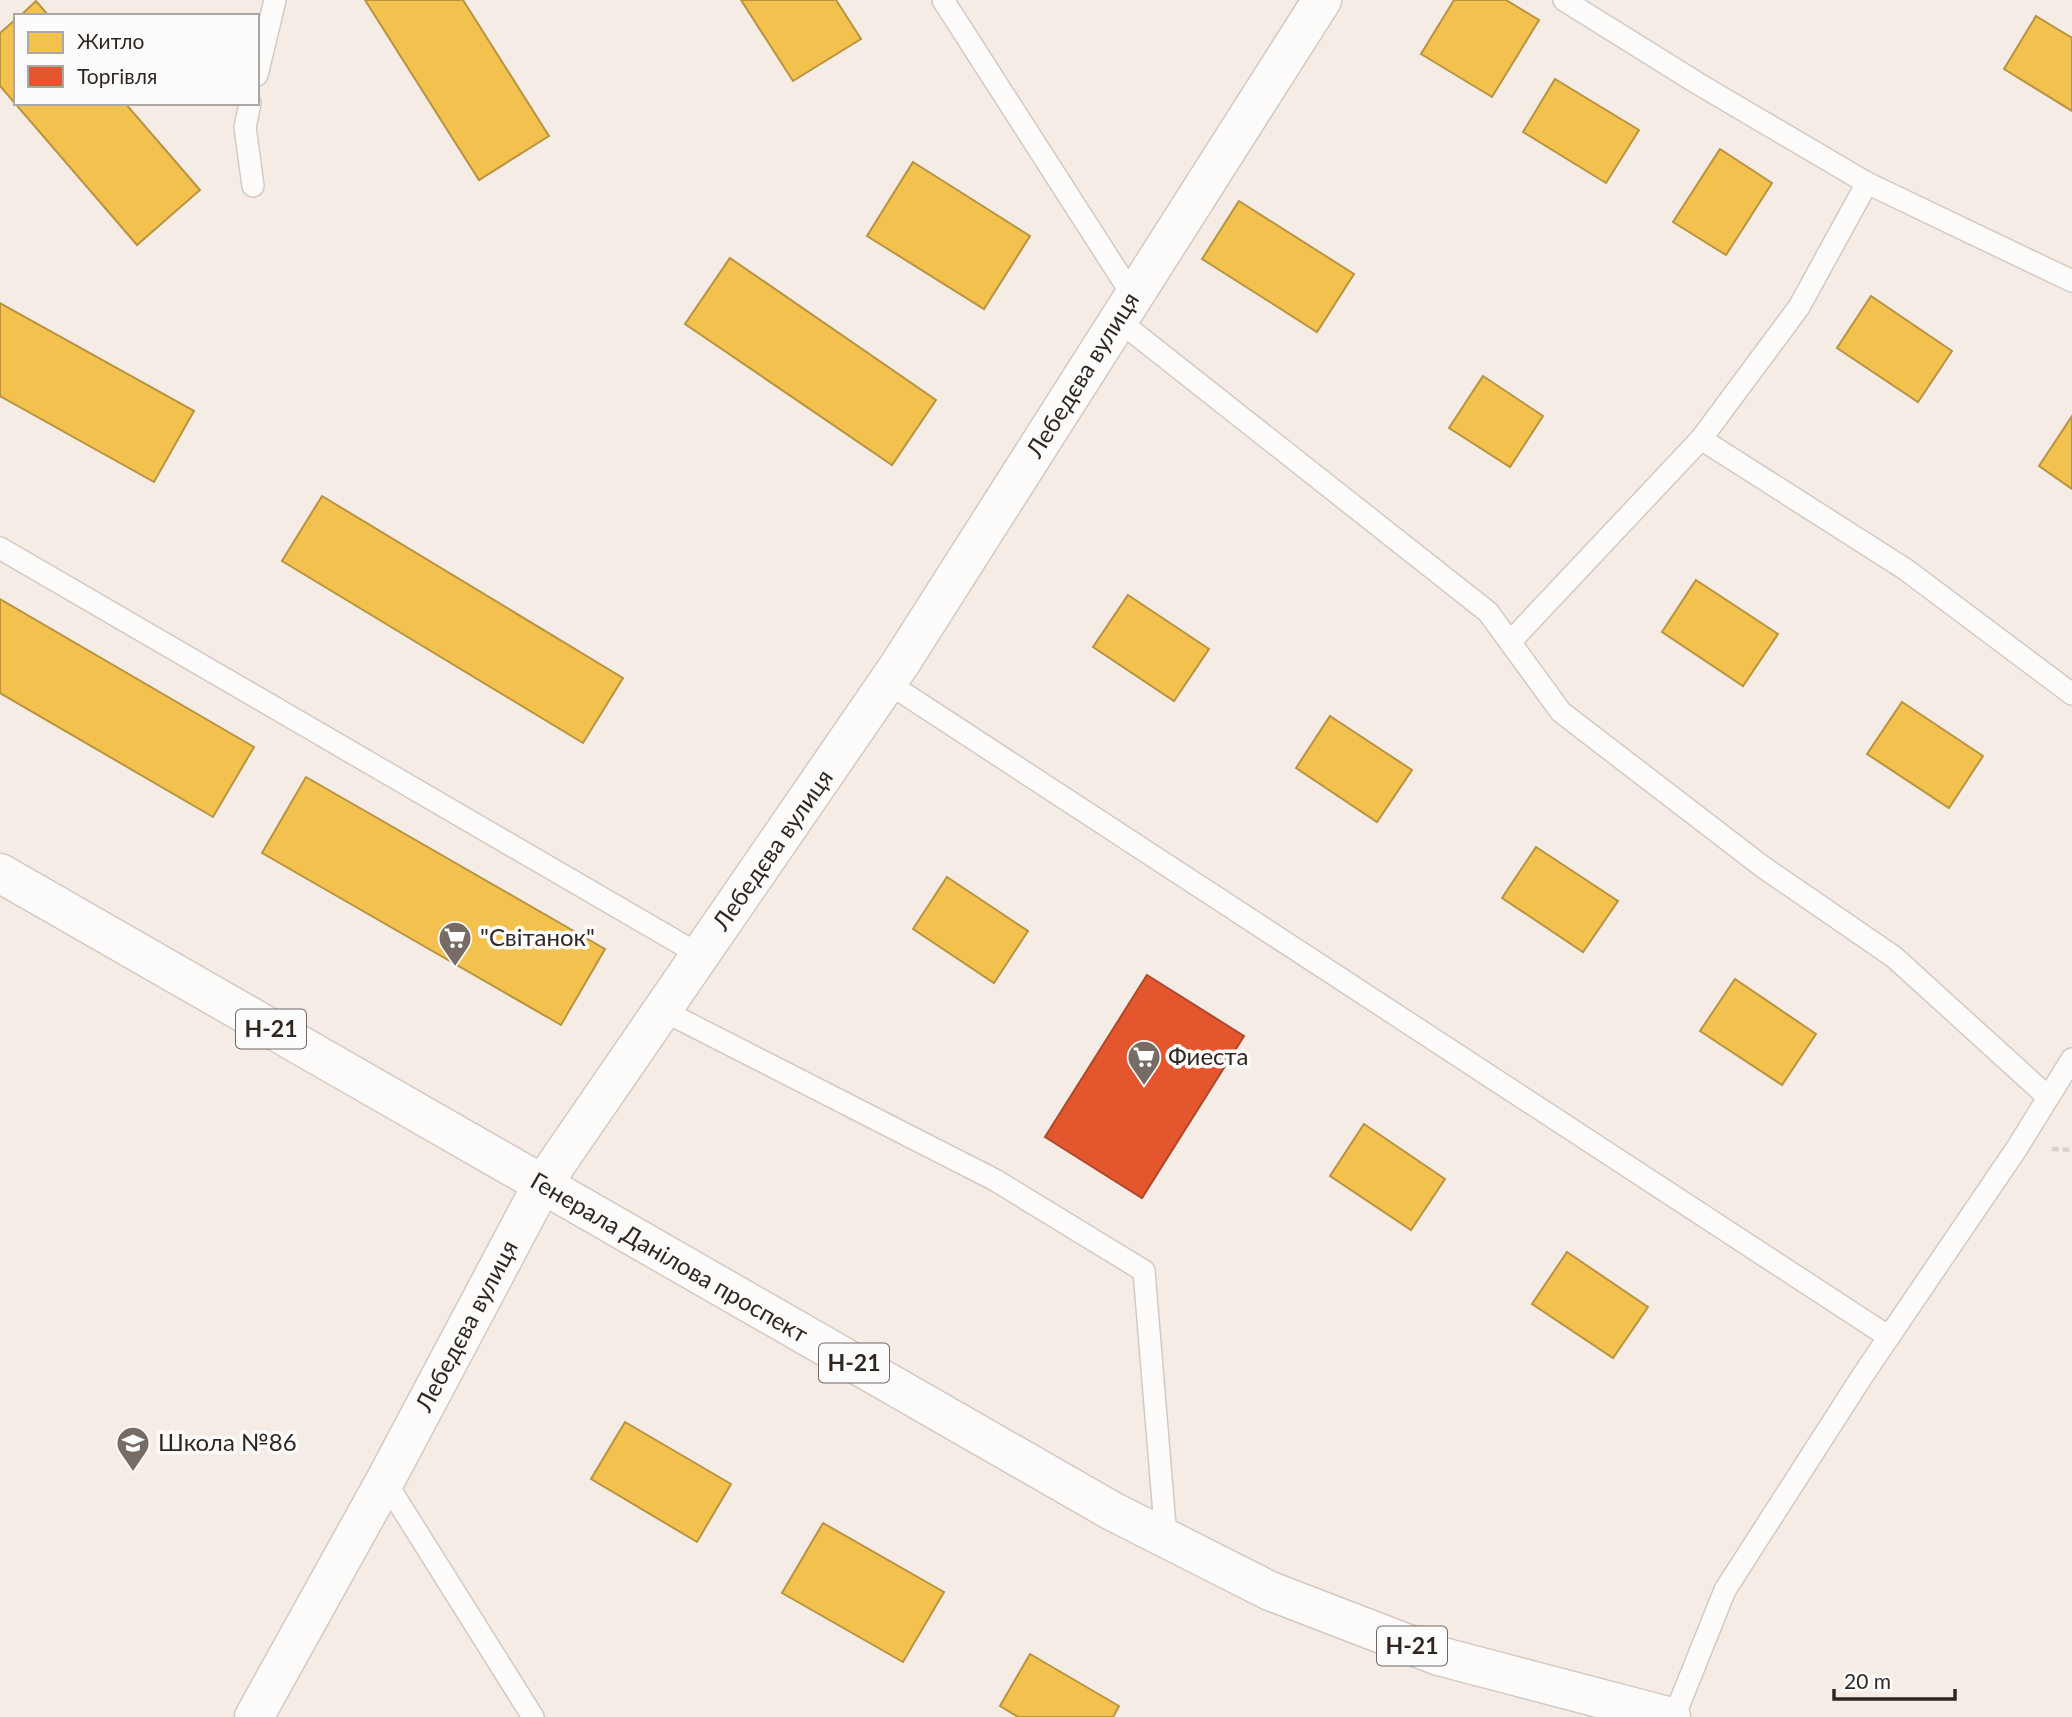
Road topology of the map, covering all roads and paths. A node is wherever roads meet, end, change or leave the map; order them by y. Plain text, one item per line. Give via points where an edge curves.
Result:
1 (275, 0) edge
2 (943, 0) edge
3 (1322, 0) edge
4 (1564, 0) edge
5 (259, 67) edge
6 (250, 105) edge
7 (1867, 183) junction
8 (253, 186) dead end
9 (2072, 281) edge
10 (1125, 308) junction
11 (1701, 439) junction
12 (0, 548) edge
13 (1510, 642) junction
14 (887, 682) junction
15 (2072, 694) edge
16 (0, 873) edge
17 (700, 955) junction
18 (662, 1010) junction
19 (2072, 1059) edge
20 (2048, 1097) junction
21 (542, 1185) junction
22 (1889, 1337) junction
23 (385, 1481) junction
24 (1167, 1538) junction
25 (254, 1717) edge
26 (533, 1717) edge
27 (1672, 1717) edge

1 - 5 lane
2 - 10 lane
3 - 10 street, Лебедєва вулиця
4 - 7 lane
6 - 8 lane via 245,127
7 - 9 lane
7 - 11 lane via 1799,307
10 - 13 lane via 1488,612
10 - 14 street, Лебедєва вулиця
11 - 13 lane
11 - 15 lane via 1905,569
12 - 17 lane
13 - 20 lane via 1561,712 1763,867 1894,957
14 - 17 street, Лебедєва вулиця
14 - 22 lane
16 - 21 street, Генерала Данілова проспект / Н-21
17 - 18 street, Лебедєва вулиця
18 - 21 street, Лебедєва вулиця
18 - 24 lane via 995,1180 1144,1271
19 - 20 lane
20 - 22 lane
21 - 23 street, Лебедєва вулиця
21 - 24 street, Генерала Данілова проспект / Н-21 via 1112,1511
22 - 27 lane via 1725,1590
23 - 25 street, Лебедєва вулиця
23 - 26 lane
24 - 27 street, Генерала Данілова проспект / Н-21 via 1269,1591 1438,1656

